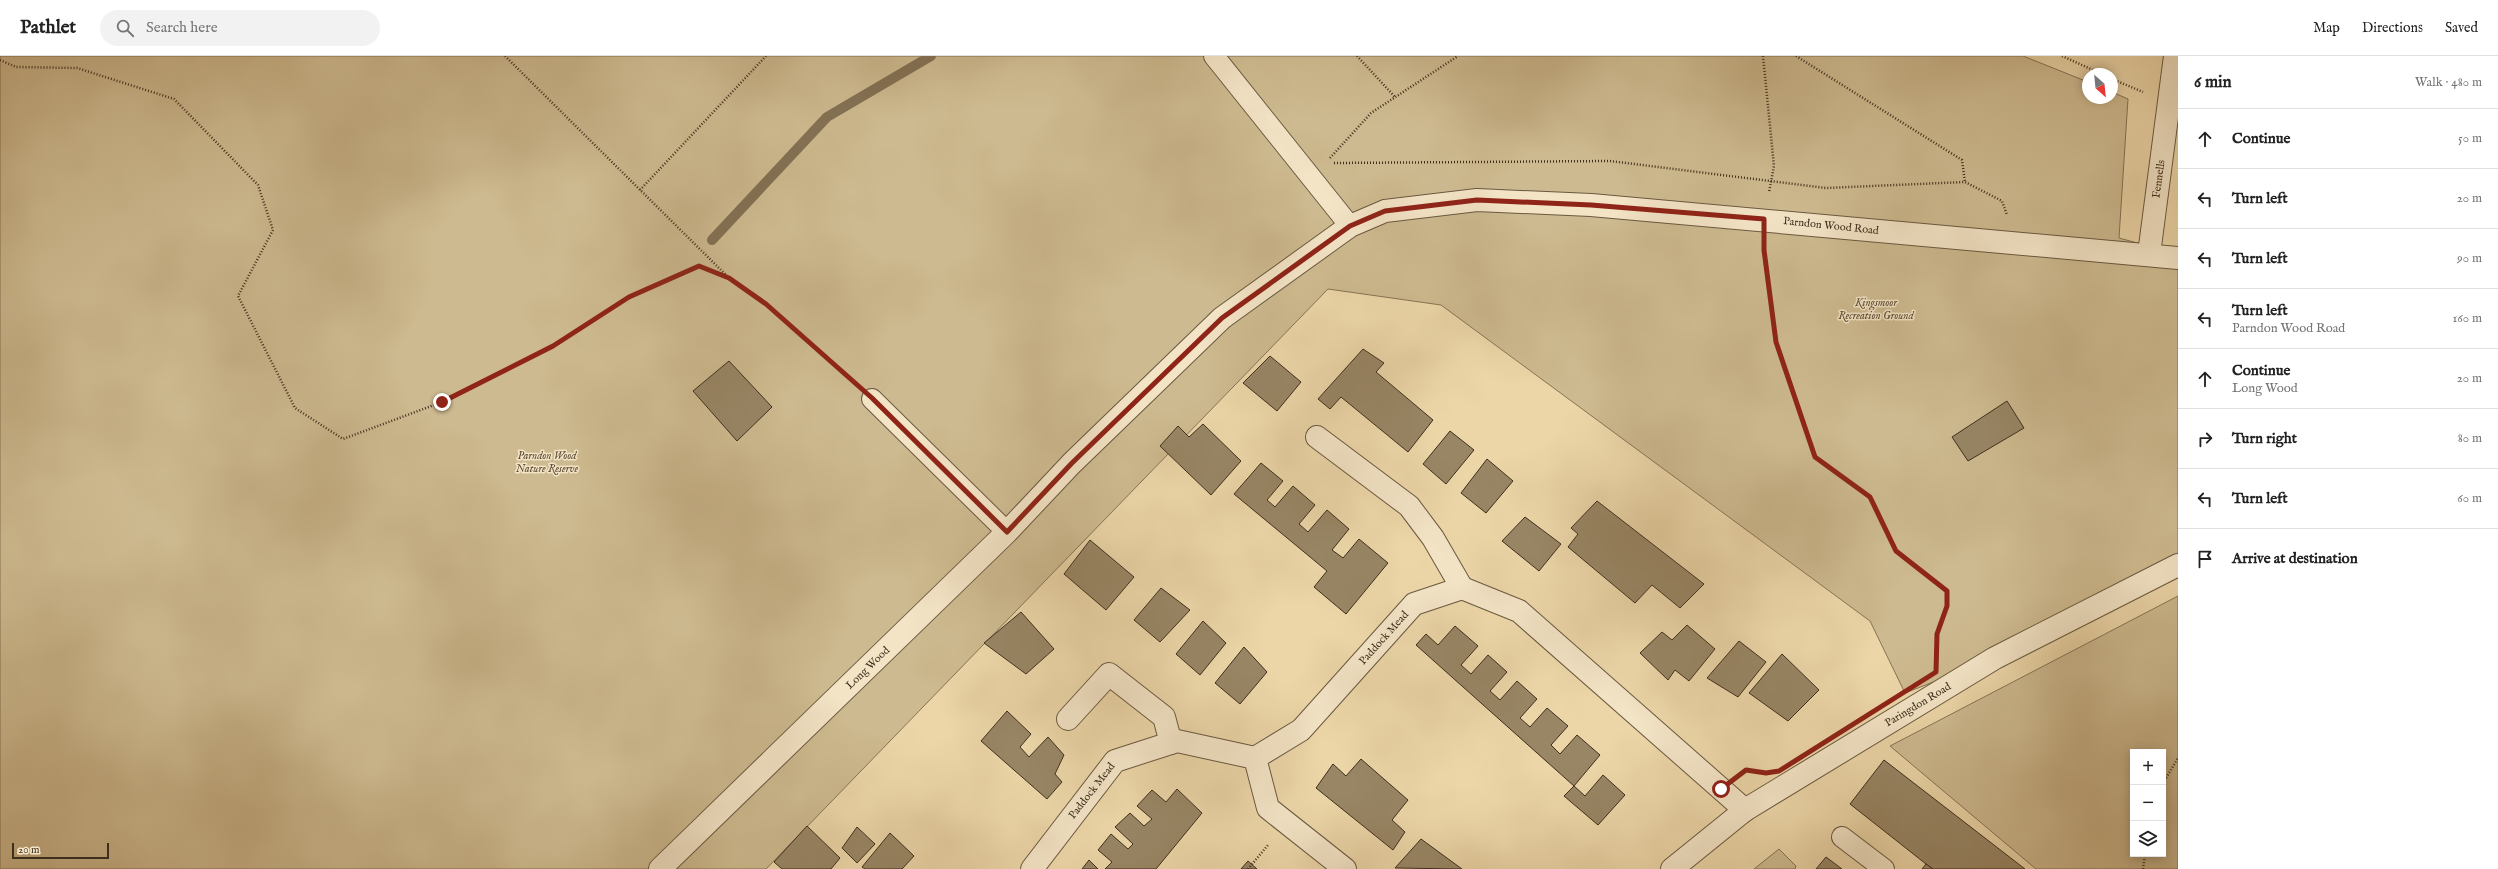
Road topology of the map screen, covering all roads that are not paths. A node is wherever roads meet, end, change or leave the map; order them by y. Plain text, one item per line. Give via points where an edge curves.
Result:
1 (1214, 56) edge
2 (2175, 56) edge
3 (1350, 226) junction
4 (2149, 254) junction
5 (2178, 258) edge
6 (872, 398) road end
7 (1317, 436) dead end
8 (1072, 463) joint
9 (1007, 532) junction
10 (2178, 565) edge
11 (1462, 588) junction
12 (1068, 720) dead end
13 (1171, 743) junction
14 (1254, 758) junction
15 (1745, 810) junction
16 (1842, 837) dead end
17 (660, 869) edge
18 (1032, 869) edge
19 (1345, 869) edge
20 (1672, 869) edge
21 (1884, 869) edge

1 - 3 lane
2 - 4 street, Fennells
3 - 4 street, Parndon Wood Road via 1385,211 1477,200 1591,205
3 - 8 street, Parndon Wood Road via 1222,318
4 - 5 street, Parndon Wood Road
6 - 9 lane
7 - 11 street via 1409,506 1433,538
8 - 9 street, Long Wood
9 - 17 street, Long Wood
10 - 15 street, Paringdon Road via 1995,658
11 - 14 street, Paddock Mead via 1414,604 1301,730
11 - 15 street via 1519,611
12 - 13 street via 1109,674 1164,717
13 - 14 street, Paddock Mead via 1177,741
13 - 18 street, Paddock Mead via 1115,761
14 - 19 street via 1268,808
15 - 20 street, Paringdon Road
16 - 21 lane

